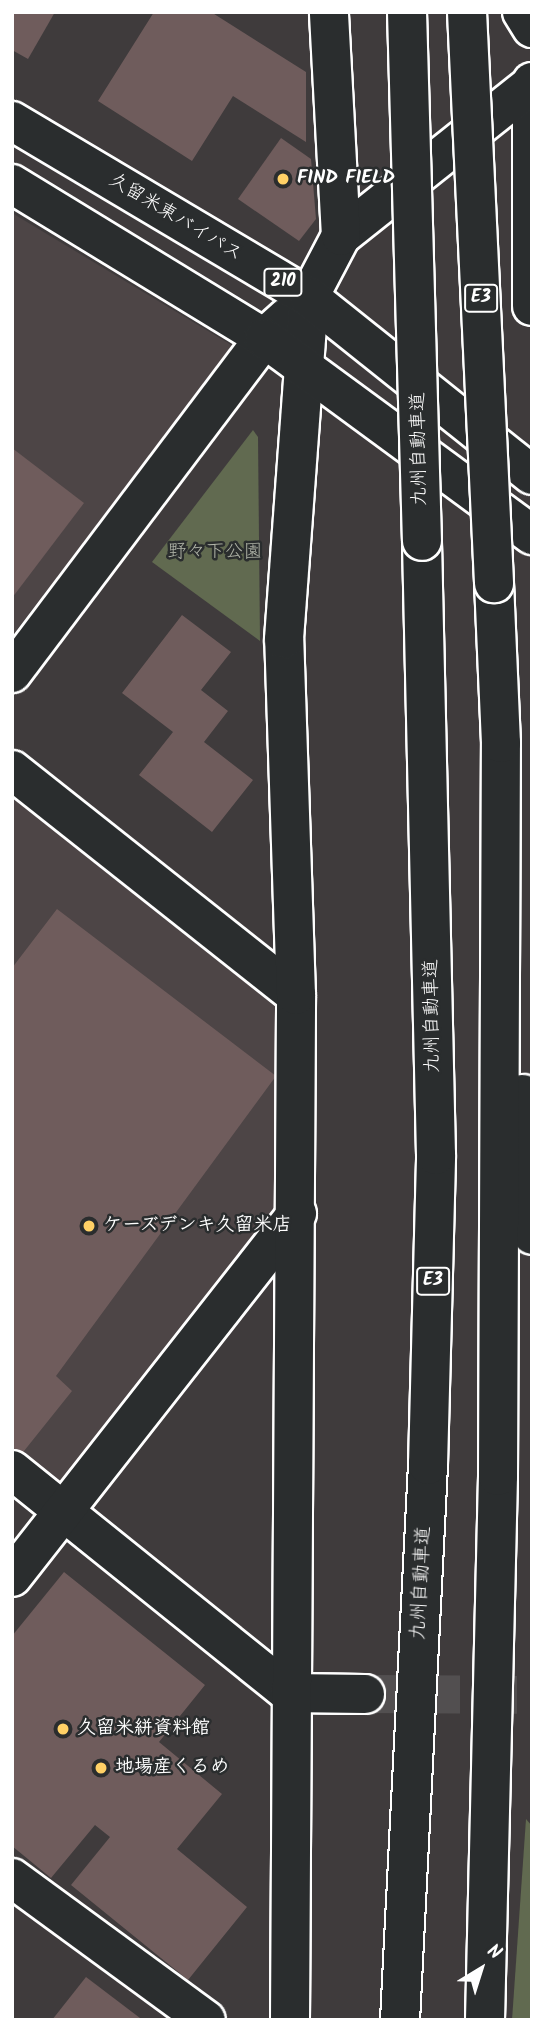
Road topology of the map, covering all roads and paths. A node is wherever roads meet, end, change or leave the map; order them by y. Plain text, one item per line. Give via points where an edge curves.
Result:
1 (329, 12) edge
2 (407, 12) edge
3 (467, 12) edge
4 (522, 12) edge
5 (532, 28) edge
6 (530, 85) edge
7 (12, 121) edge
8 (12, 184) edge
9 (341, 236) junction
10 (309, 297) junction
11 (532, 306) edge
12 (264, 338) junction
13 (301, 365) junction
14 (532, 475) edge
15 (532, 535) edge
16 (12, 673) edge
17 (501, 743) junction
18 (12, 770) edge
19 (296, 995) junction
20 (297, 1213) junction
21 (532, 1236) edge
22 (12, 1470) edge
23 (64, 1512) junction
24 (12, 1577) edge
25 (289, 1693) junction
26 (365, 1694) tunnel mouth
27 (12, 1878) edge
28 (206, 2020) edge
29 (290, 2020) edge
30 (400, 2020) edge
31 (485, 2020) edge

1 - 9 main road
2 - 30 main road, 九州自動車道 / E3, bridge via 436,1155 428,1465
3 - 17 main road, E3, bridge
4 - 5 main road
6 - 9 main road
6 - 11 main road
7 - 10 main road, 久留米東バイパス / 210
8 - 12 main road
9 - 10 main road
10 - 12 main road
10 - 13 main road
10 - 14 main road, 久留米東バイパス / 210
12 - 13 main road
12 - 16 main road
13 - 15 main road
13 - 19 main road via 284,639
17 - 21 main road
17 - 31 main road, E3 via 498,1476
18 - 19 main road
19 - 20 main road
20 - 23 main road
20 - 25 main road
22 - 23 main road
23 - 24 main road
23 - 25 main road
25 - 26 main road
25 - 29 main road
27 - 28 main road

